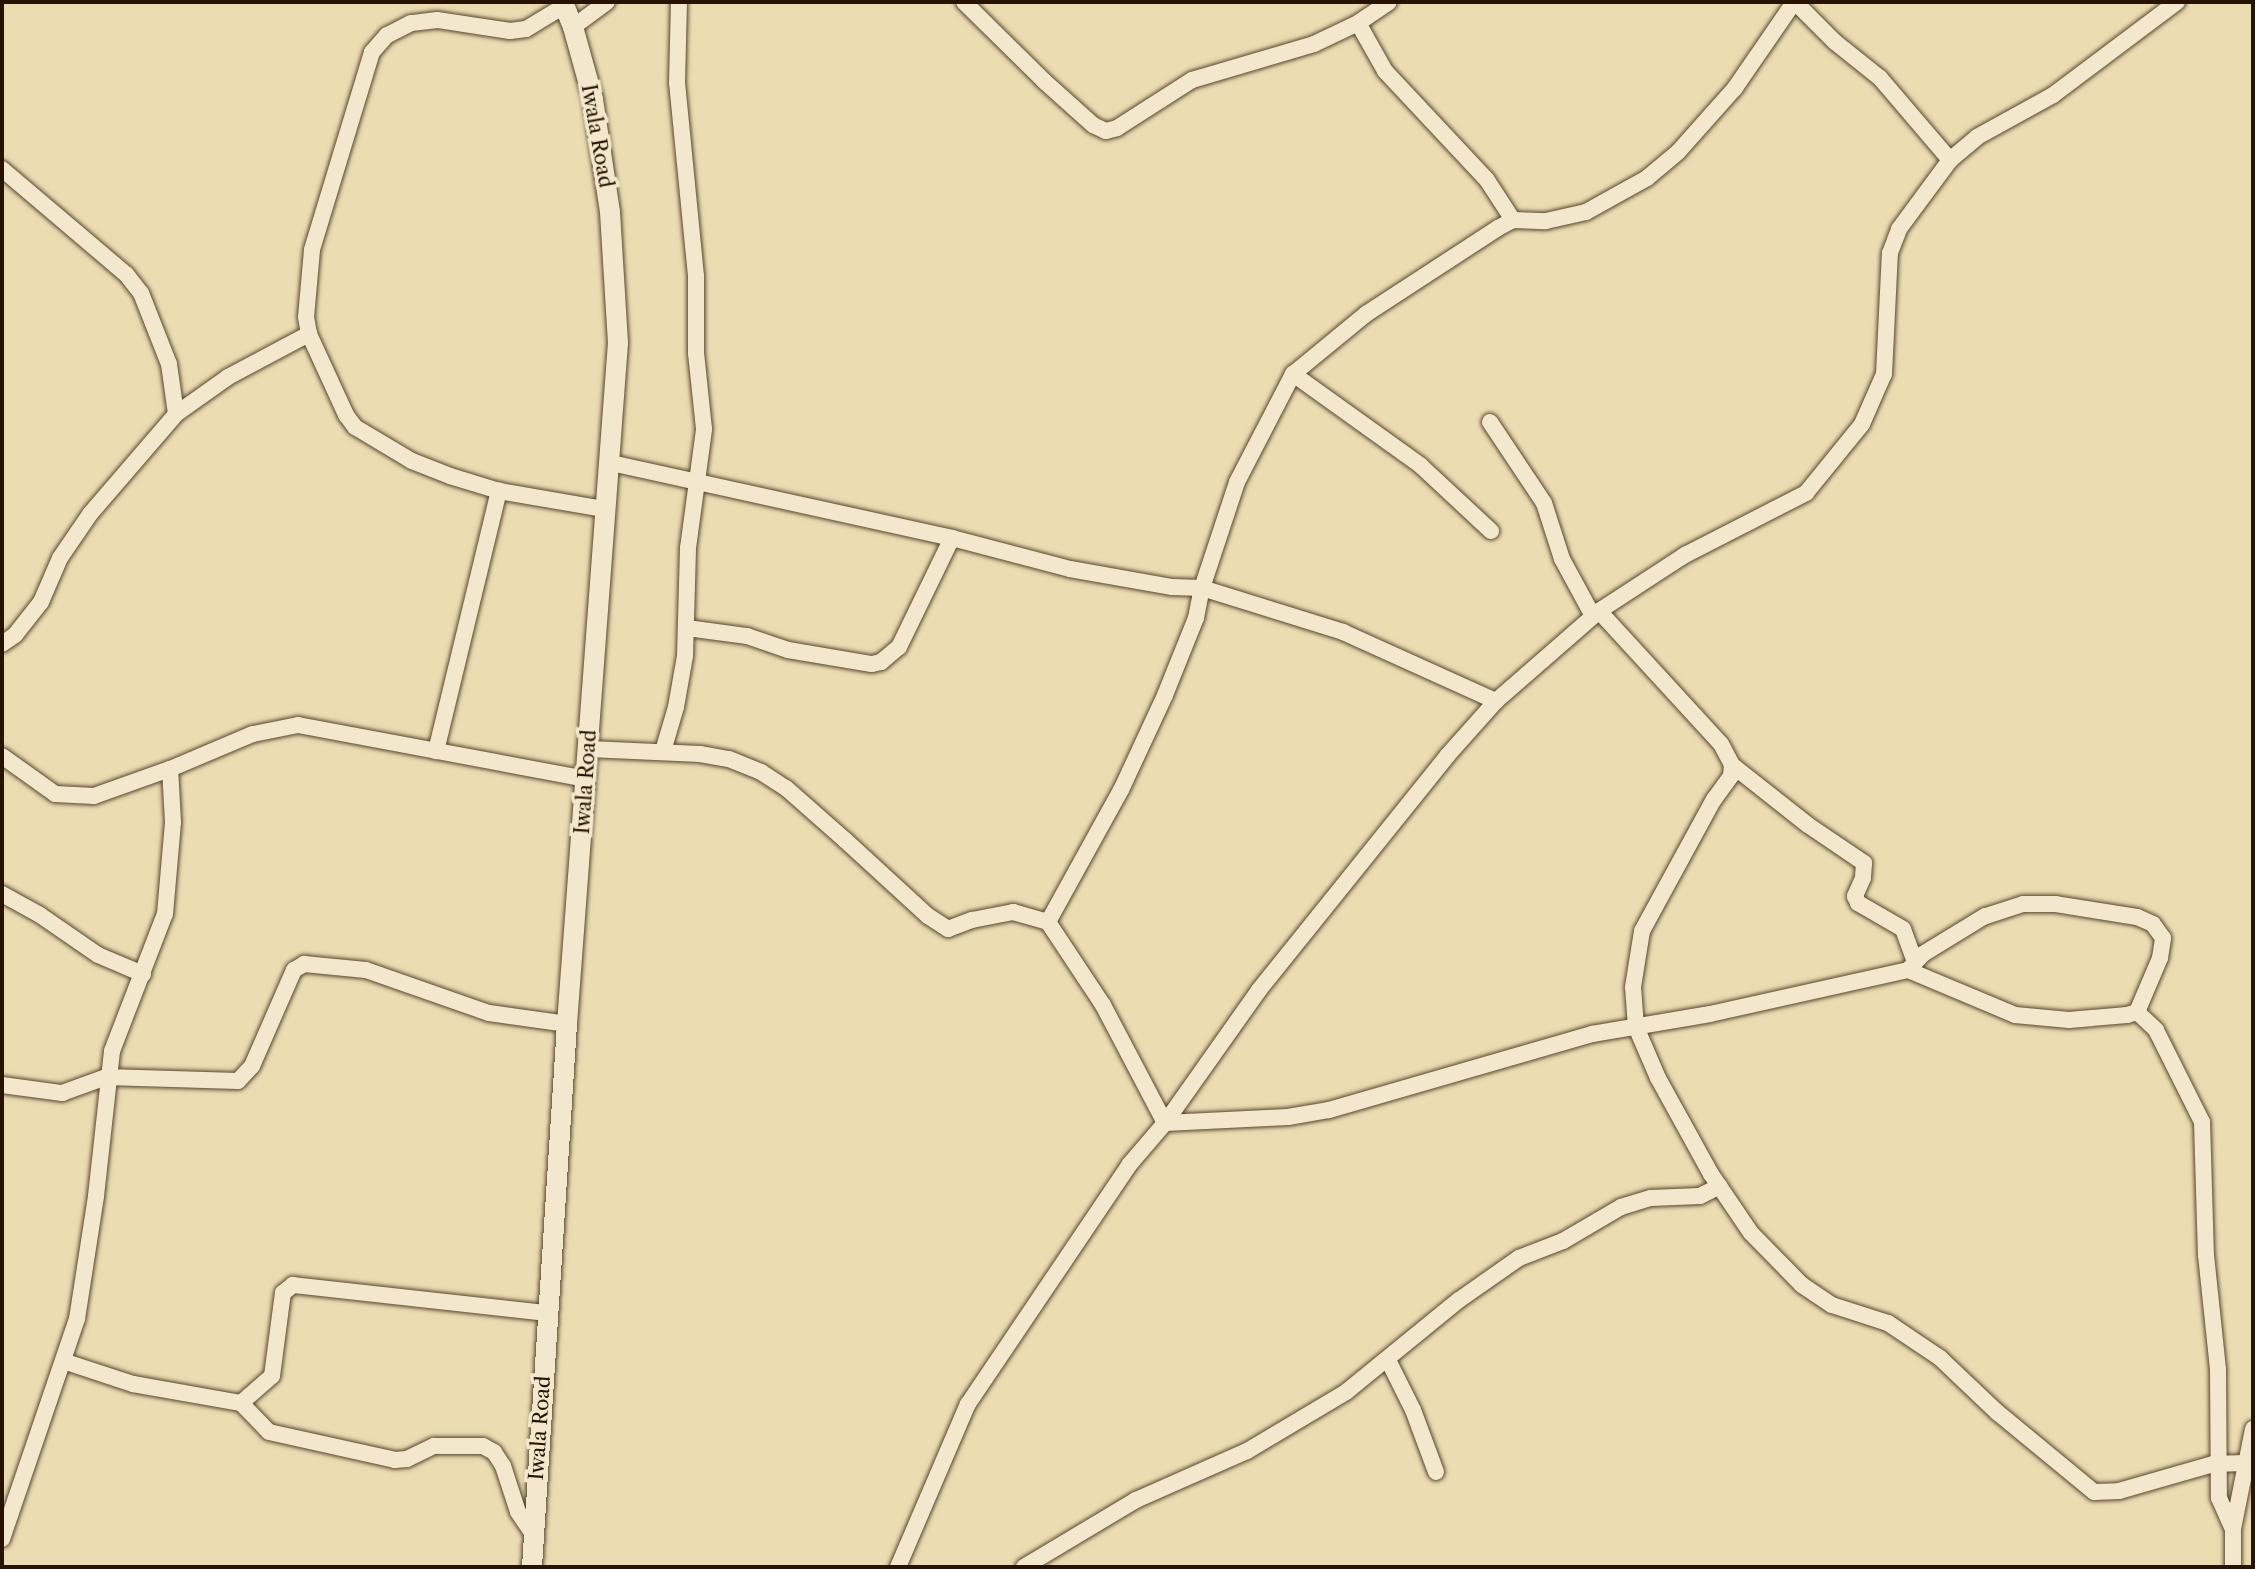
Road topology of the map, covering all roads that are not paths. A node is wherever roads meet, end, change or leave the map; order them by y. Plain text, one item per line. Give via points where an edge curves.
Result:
1 (607, 2) edge
2 (679, 2) edge
3 (964, 2) edge
4 (1389, 2) edge
5 (1794, 2) edge
6 (2177, 2) edge
7 (564, 4) edge
8 (1358, 23) junction
9 (573, 27) junction
10 (1950, 160) junction
11 (2, 169) edge
12 (1513, 220) junction
13 (309, 334) junction
14 (1293, 374) junction
15 (176, 414) junction
16 (1490, 422) dead end
17 (611, 463) junction
18 (697, 480) junction
19 (499, 491) junction
20 (604, 509) junction
21 (1491, 531) dead end
22 (952, 538) junction
23 (1202, 588) junction
24 (1596, 614) junction
25 (687, 628) junction
26 (2, 644) edge
27 (1496, 701) junction
28 (589, 749) junction
29 (436, 751) junction
30 (663, 751) junction
31 (2, 756) edge
32 (1732, 765) junction
33 (170, 769) junction
34 (587, 779) junction
35 (2, 894) edge
36 (1048, 922) junction
37 (1912, 966) junction
38 (143, 974) junction
39 (2137, 1012) junction
40 (567, 1024) junction
41 (1636, 1027) junction
42 (106, 1077) junction
43 (2, 1085) edge
44 (1165, 1123) junction
45 (1720, 1186) junction
46 (548, 1313) junction
47 (1388, 1360) junction
48 (63, 1361) junction
49 (241, 1403) junction
50 (2253, 1429) edge
51 (2221, 1462) junction
52 (2244, 1463) junction
53 (1436, 1472) dead end
54 (2233, 1529) junction
55 (533, 1534) junction
56 (2, 1539) edge
57 (532, 1567) edge
58 (898, 1567) edge
59 (1024, 1567) edge
60 (2233, 1567) edge

1 - 9 street
2 - 18 street via 677,83 704,429
3 - 8 street via 1044,81 1106,131 1192,80 1314,44
4 - 8 street
5 - 10 street via 1880,78
5 - 12 street via 1735,88 1647,178 1586,212 1546,221
6 - 10 street via 2053,95 1977,137
7 - 9 street, Iwala Road
7 - 13 street via 526,29 510,31 437,20 411,23 387,35 372,52 312,250
8 - 12 street via 1385,71 1487,180
9 - 17 street, Iwala Road via 593,99 610,212 618,343
10 - 24 street via 1899,229 1890,253 1884,374 1862,424 1806,493 1685,555
11 - 15 street via 126,274 141,293 169,364
12 - 14 street via 1366,314
13 - 15 street via 228,377
13 - 19 street via 355,427 412,461
14 - 21 street via 1420,465
14 - 23 street via 1237,482
15 - 26 street via 90,514 60,558 41,602
16 - 24 street via 1544,503 1562,559
17 - 18 street
17 - 20 street, Iwala Road
18 - 22 street
18 - 25 street via 688,548
19 - 20 street
19 - 29 street
20 - 28 street, Iwala Road
22 - 23 street via 1070,569
22 - 25 street via 899,647 881,662 788,650 747,636
23 - 27 street via 1343,632
23 - 36 street via 1196,618 1127,777
24 - 27 street
24 - 32 street via 1721,744
25 - 30 street via 676,707
27 - 44 street via 1259,990
28 - 30 street
28 - 34 street, Iwala Road
29 - 33 street via 298,725 253,734
29 - 34 street
30 - 36 street via 729,759 761,772 948,929 1013,912
31 - 33 street via 55,794 76,797 94,796
32 - 37 street via 1864,863 1855,896 1858,903 1903,929
32 - 41 street via 1731,776 1642,931 1633,987
33 - 38 street via 173,822 165,914
34 - 40 street, Iwala Road
35 - 38 street via 98,955
36 - 44 street via 1103,1005
37 - 39 street via 2015,1015 2069,1020
37 - 39 street via 1985,916 2023,904 2137,917 2153,924 2163,938
37 - 41 street
38 - 42 street
39 - 51 street via 2156,1030 2202,1122
40 - 42 street via 489,1013 366,970 304,964 294,970 242,1079 228,1083
40 - 46 street, Iwala Road
41 - 44 street via 1592,1034 1329,1110
41 - 45 street via 1658,1078
42 - 43 street via 62,1093
42 - 48 street via 96,1196 77,1319
44 - 58 street via 1129,1165 968,1404
45 - 47 street via 1700,1196 1651,1198 1621,1207 1563,1241 1519,1258
45 - 51 street via 1751,1233 1802,1285 1832,1305 1888,1323 1940,1358 2094,1492 2119,1491
46 - 49 street via 293,1285 283,1293 272,1376
46 - 55 street, Iwala Road
47 - 53 street
47 - 59 street via 1346,1392 1247,1451 1136,1500
48 - 49 street via 133,1384
48 - 56 street
49 - 55 street via 269,1432 395,1460 434,1446 483,1446 503,1466 518,1512
50 - 52 street
51 - 52 street
51 - 54 street via 2219,1498
52 - 54 street
54 - 60 street
55 - 57 street, Iwala Road

